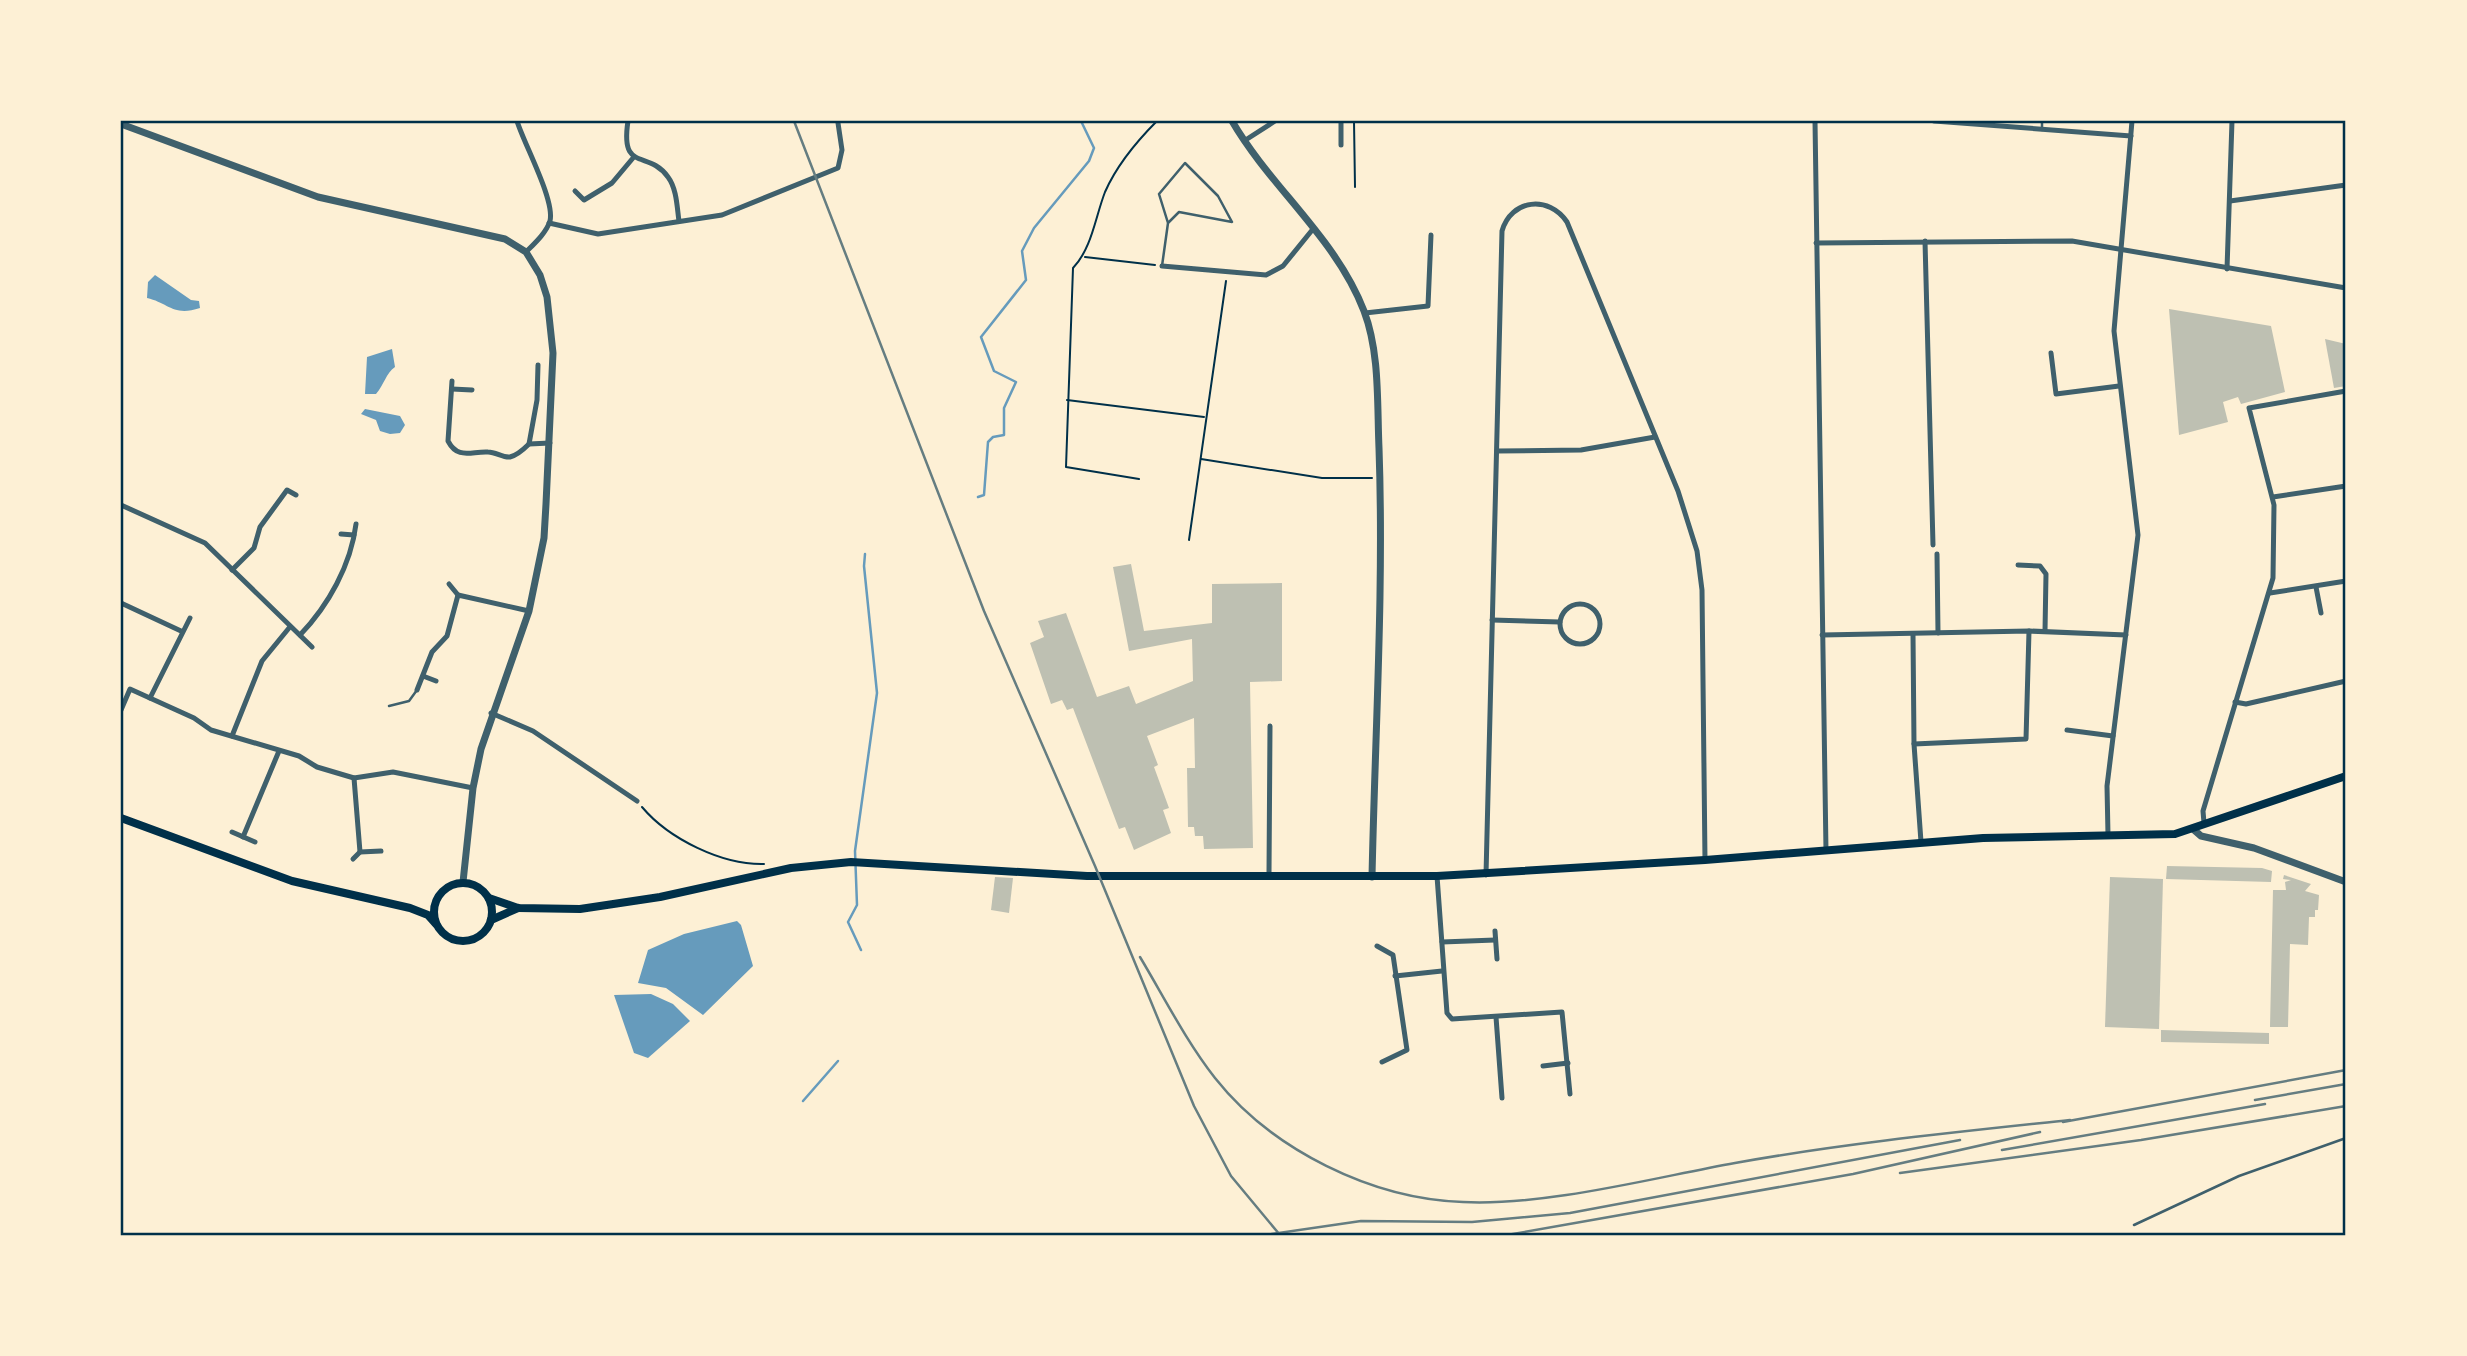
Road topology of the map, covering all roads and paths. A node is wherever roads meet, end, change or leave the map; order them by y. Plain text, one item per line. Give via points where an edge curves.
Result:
1 (517, 121) edge
2 (628, 121) edge
3 (1157, 121) edge
4 (1233, 121) edge
5 (1275, 121) edge
6 (1341, 121) edge
7 (1354, 121) edge
8 (1815, 121) edge
9 (1934, 121) edge
10 (2042, 121) edge
11 (2132, 121) edge
12 (2234, 121) edge
13 (838, 123) dead end
14 (2006, 124) edge
15 (122, 127) edge
16 (2042, 130) junction
17 (2131, 135) junction
18 (1244, 141) junction
19 (1341, 145) dead end
20 (633, 158) junction
21 (2346, 185) edge
22 (1355, 187) dead end
23 (575, 191) dead end
24 (2230, 201) junction
25 (679, 221) junction
26 (549, 223) junction
27 (1168, 223) junction
28 (1313, 229) junction
29 (1431, 235) dead end
30 (1925, 241) junction
31 (1816, 243) junction
32 (2120, 249) junction
33 (526, 252) junction
34 (1083, 257) junction
35 (1162, 266) junction
36 (2227, 269) junction
37 (1227, 274) junction
38 (2346, 288) edge
39 (1365, 313) junction
40 (2051, 353) dead end
41 (538, 365) dead end
42 (452, 381) dead end
43 (2119, 386) junction
44 (452, 389) junction
45 (472, 390) dead end
46 (2346, 391) edge
47 (1066, 400) junction
48 (1206, 418) junction
49 (1655, 437) junction
50 (550, 443) junction
51 (529, 444) junction
52 (1497, 452) junction
53 (1200, 459) junction
54 (1380, 478) junction
55 (1139, 479) dead end
56 (2346, 486) edge
57 (296, 495) dead end
58 (2273, 497) junction
59 (121, 505) edge
60 (356, 524) dead end
61 (341, 534) dead end
62 (354, 536) junction
63 (1189, 540) dead end
64 (1933, 545) dead end
65 (1937, 554) dead end
66 (2018, 565) dead end
67 (232, 570) junction
68 (2346, 581) edge
69 (450, 584) dead end
70 (2316, 587) junction
71 (2270, 593) junction
72 (458, 595) junction
73 (121, 603) edge
74 (529, 611) junction
75 (2321, 613) dead end
76 (190, 618) dead end
77 (1492, 620) junction
78 (1560, 622) junction
79 (289, 628) junction
80 (181, 631) junction
81 (2029, 631) junction
82 (2045, 631) junction
83 (1938, 633) junction
84 (1913, 634) junction
85 (300, 635) junction
86 (1822, 635) junction
87 (2126, 635) junction
88 (312, 647) dead end
89 (423, 677) junction
90 (436, 681) dead end
91 (2346, 681) edge
92 (418, 690) joint
93 (150, 698) junction
94 (2235, 702) junction
95 (389, 706) dead end
96 (121, 710) edge
97 (491, 713) junction
98 (1270, 726) dead end
99 (2067, 730) dead end
100 (232, 736) junction
101 (2113, 736) junction
102 (1914, 744) junction
103 (279, 751) junction
104 (2346, 776) edge
105 (354, 779) junction
106 (473, 788) junction
107 (637, 801) joint
108 (121, 818) edge
109 (2204, 823) junction
110 (2193, 829) junction
111 (232, 832) dead end
112 (2108, 835) junction
113 (243, 837) junction
114 (255, 842) dead end
115 (1921, 842) junction
116 (382, 850) dead end
117 (1826, 851) junction
118 (360, 852) junction
119 (354, 859) dead end
120 (1704, 860) junction
121 (775, 867) junction
122 (1269, 874) junction
123 (1486, 875) junction
124 (1437, 876) junction
125 (1372, 877) junction
126 (463, 882) junction
127 (2346, 882) edge
128 (489, 898) junction
129 (435, 903) junction
130 (410, 908) junction
131 (518, 908) junction
132 (491, 920) junction
133 (436, 924) junction
134 (1494, 931) dead end
135 (1495, 940) junction
136 (1442, 942) junction
137 (1377, 946) dead end
138 (1497, 959) dead end
139 (1442, 971) junction
140 (1395, 976) junction
141 (1496, 1017) junction
142 (1382, 1062) dead end
143 (1568, 1063) junction
144 (1543, 1066) dead end
145 (1570, 1094) dead end
146 (1502, 1098) dead end
147 (2346, 1138) edge
148 (2134, 1225) dead end

1 - 26 street via 548,202
2 - 20 street via 628,149
3 - 34 path via 1106,190
4 - 18 street
5 - 18 street
6 - 19 street
7 - 22 path
8 - 31 street
9 - 14 street
10 - 16 lane
11 - 17 street
12 - 24 street
13 - 25 street via 842,150 838,168 722,215
14 - 16 street
15 - 33 street via 318,197 494,236
16 - 17 street
17 - 32 street
18 - 28 street
20 - 23 street via 596,195 584,200
20 - 25 street via 659,167 670,178
21 - 24 street
24 - 36 street
25 - 26 street via 598,234
26 - 33 street
27 - 27 lane via 1179,212 1232,222 1218,197 1185,163 1159,194
27 - 35 lane
28 - 37 street via 1272,274
28 - 39 street via 1332,250
29 - 39 street via 1427,306
30 - 31 street
30 - 32 street via 2072,241
30 - 64 street
31 - 86 street
32 - 36 street
32 - 43 street via 2114,331
33 - 50 street via 540,275 550,315 554,353
34 - 35 path
34 - 47 path via 1073,268
35 - 37 street
36 - 38 street
37 - 48 path
39 - 54 street via 1376,383
40 - 43 street via 2056,394
41 - 51 street
42 - 44 street
43 - 87 street via 2138,535
44 - 45 street
44 - 51 street via 448,441 457,452 507,458
46 - 58 street via 2249,408
47 - 48 path
47 - 55 path via 1066,467
48 - 53 path
49 - 52 street via 1581,450
49 - 52 street via 1567,222 1554,208 1535,203 1511,214 1502,232
49 - 120 street via 1697,551 1702,590
50 - 51 street
50 - 74 street via 544,538
52 - 77 street
53 - 54 path via 1322,478
53 - 63 path
54 - 125 street
56 - 58 street
57 - 67 street via 287,490 260,527 254,548
58 - 71 street
59 - 67 street via 205,543
60 - 62 street
61 - 62 street
62 - 85 street via 352,553
65 - 83 street
66 - 82 street via 2039,566 2046,574
67 - 79 street
68 - 70 street
69 - 72 street
70 - 71 street
70 - 75 street
71 - 94 street
72 - 74 street
72 - 89 street via 447,636 432,652
73 - 80 street
74 - 97 street
76 - 80 street
77 - 78 street
77 - 123 street
78 - 78 street via 1564,635 1581,643 1592,639 1600,623 1595,611 1578,604 1566,611
79 - 85 street
79 - 100 street via 262,661
80 - 93 street
81 - 82 street
81 - 83 street
81 - 102 street via 2026,739
82 - 87 street
83 - 84 street
84 - 86 street
84 - 102 street
85 - 88 street
86 - 117 street
87 - 101 street
89 - 90 street
89 - 92 street
91 - 94 street via 2246,704
92 - 95 lane via 409,701
93 - 96 street via 130,689
93 - 100 street
94 - 109 street via 2203,811
97 - 106 street
97 - 107 street via 533,731
98 - 122 street
99 - 101 street
100 - 103 street
101 - 112 street
102 - 115 street
103 - 105 street
103 - 113 street
104 - 109 main road
105 - 106 street via 393,772
105 - 118 street
106 - 126 street
107 - 121 path via 653,820 718,856
108 - 130 main road via 292,881
109 - 110 main road
110 - 112 main road via 2175,834
110 - 127 street via 2201,836 2254,848
111 - 113 street
112 - 115 main road
113 - 114 street
115 - 117 main road
116 - 118 street
117 - 120 main road
118 - 119 street
120 - 123 main road
121 - 122 main road via 855,862 1114,876
121 - 131 main road via 632,902 580,909
122 - 125 main road
123 - 124 main road
124 - 125 main road
124 - 136 street
126 - 128 main road
126 - 129 main road via 446,888
128 - 131 main road
128 - 132 main road
129 - 130 main road
129 - 133 main road
130 - 133 main road
131 - 132 main road
132 - 133 main road via 479,936 469,940 449,938
134 - 135 street
135 - 136 street
135 - 138 street
136 - 139 street
137 - 140 street via 1393,956
139 - 140 street
139 - 141 street via 1447,1013 1452,1019
140 - 142 street via 1407,1051
141 - 143 street via 1562,1012
141 - 146 street
143 - 144 street
143 - 145 street
147 - 148 lane via 2239,1176

